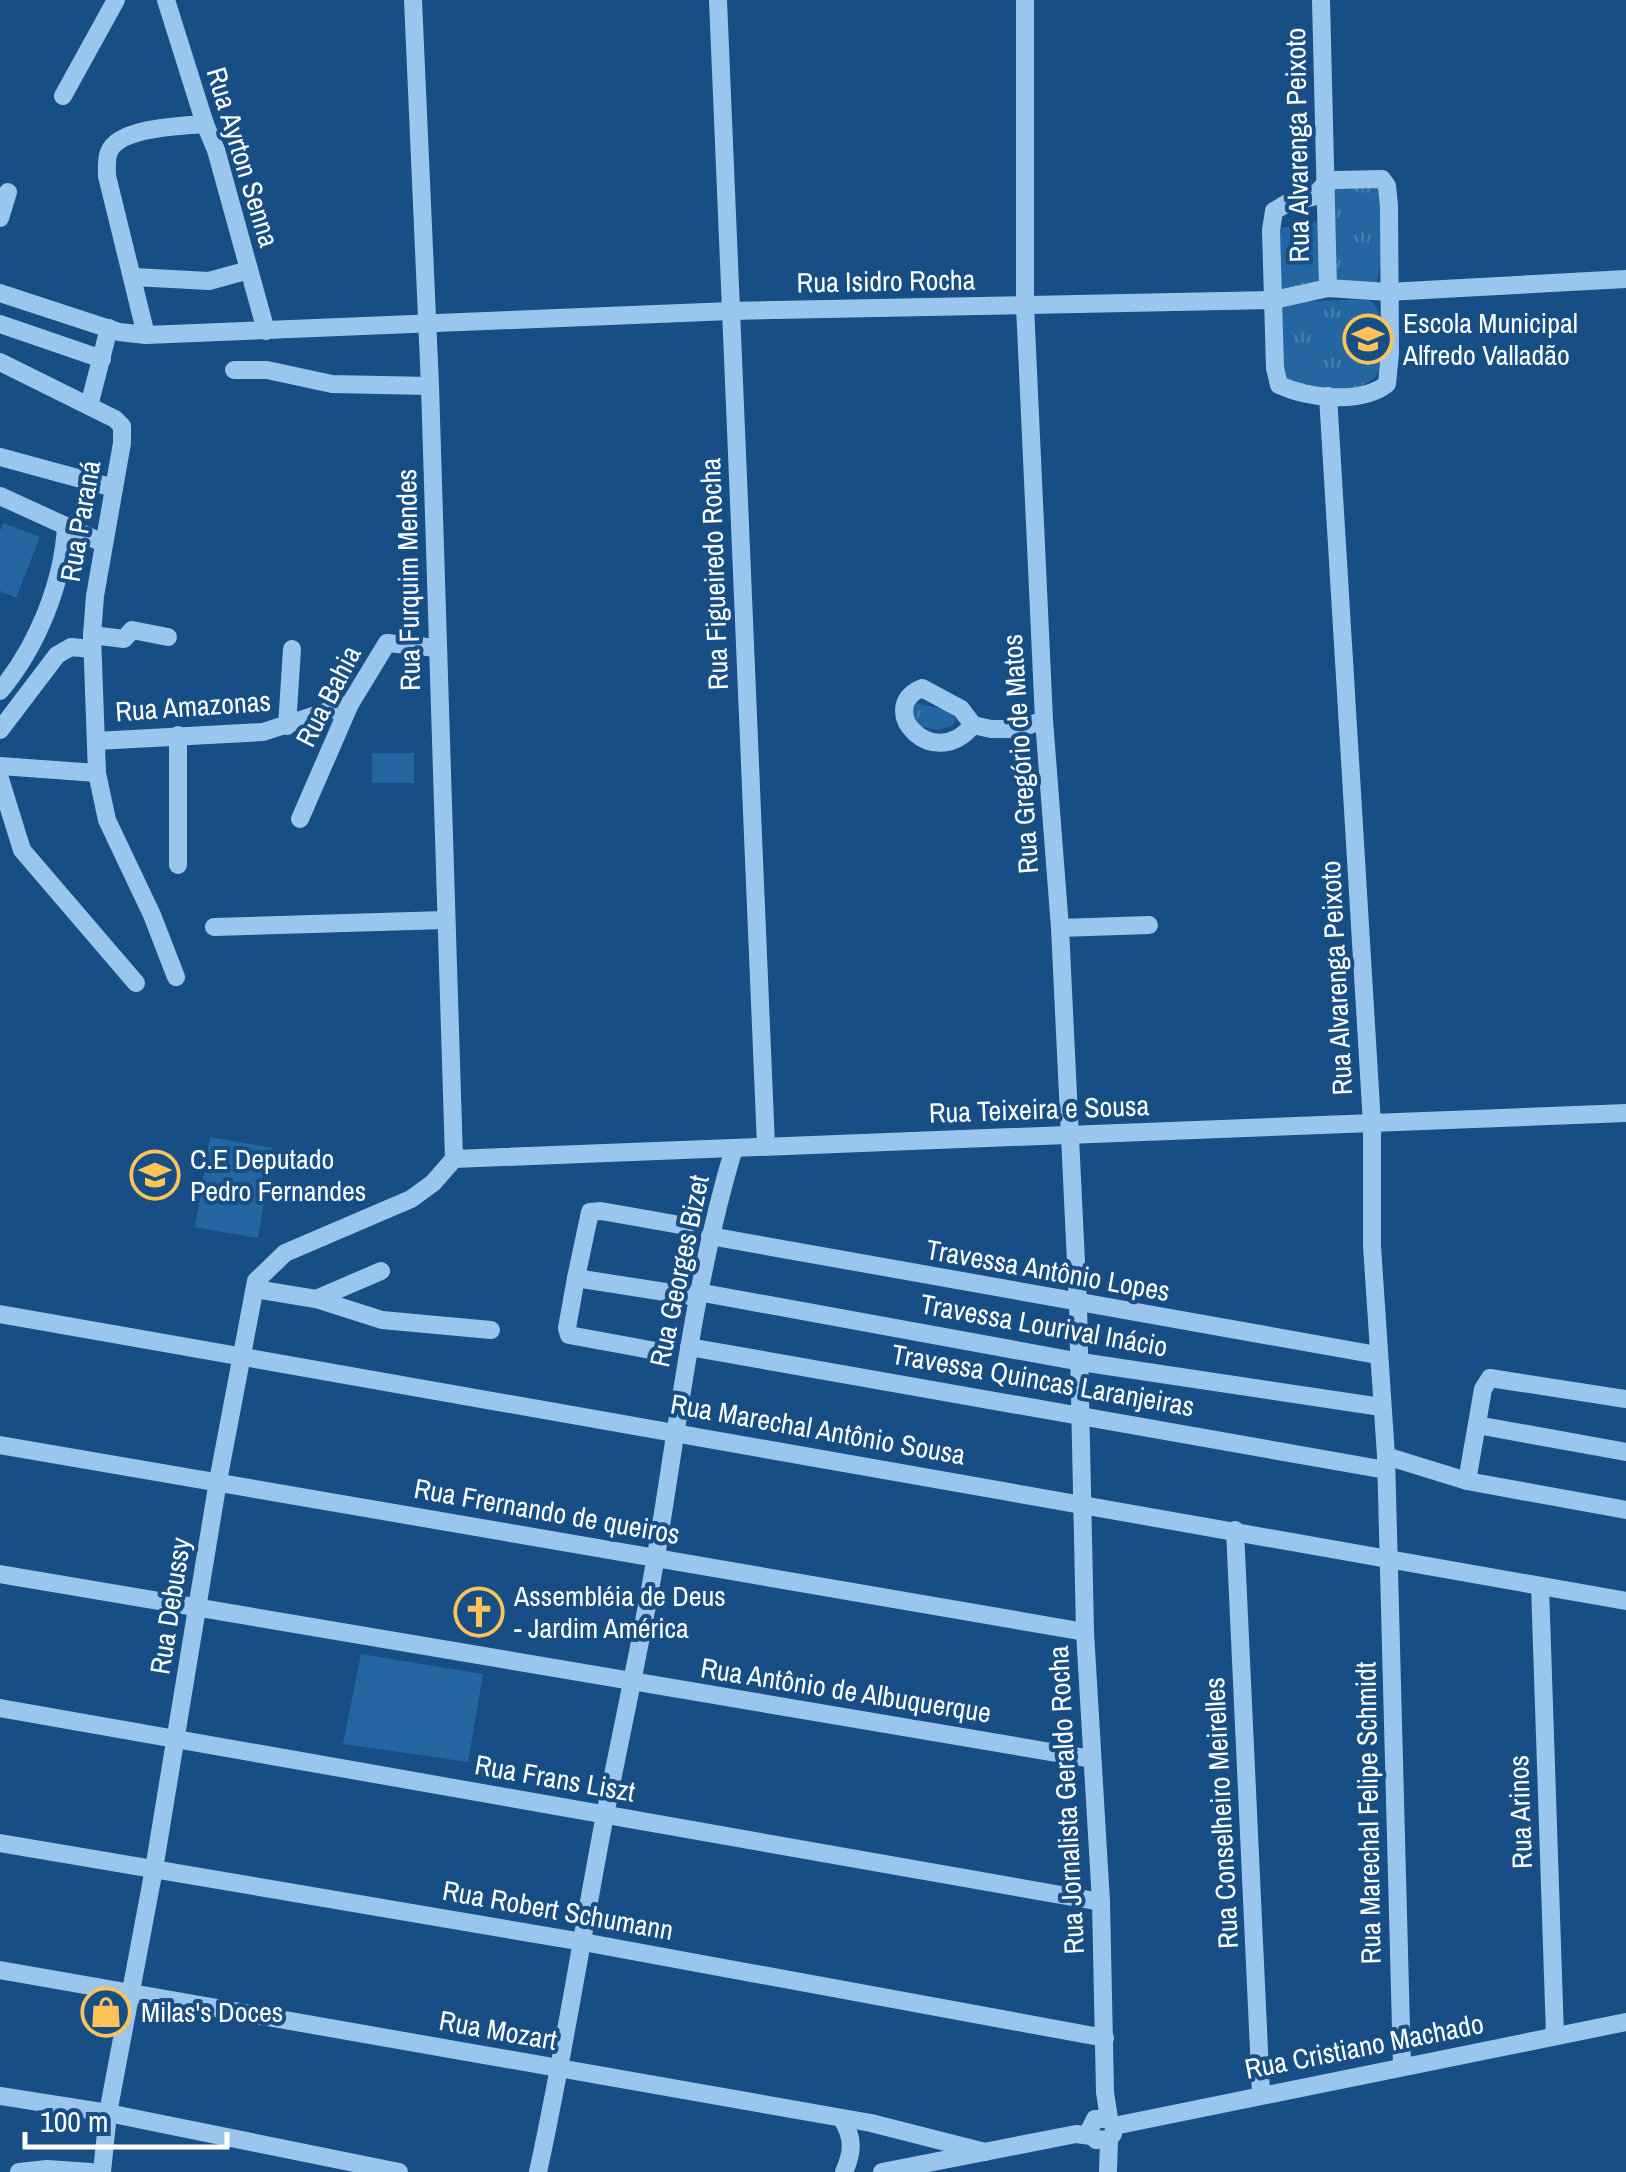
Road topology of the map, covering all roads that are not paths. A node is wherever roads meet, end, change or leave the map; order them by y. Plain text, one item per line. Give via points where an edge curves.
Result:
1 (116, 0) edge
2 (166, 0) edge
3 (413, 0) edge
4 (718, 0) edge
5 (1025, 0) edge
6 (1321, 0) edge
7 (62, 96) dead end
8 (205, 124) junction
9 (1325, 184) junction
10 (8, 192) dead end
11 (0, 218) edge
12 (249, 270) junction
13 (134, 278) junction
14 (1626, 279) edge
15 (1328, 288) junction
16 (0, 292) edge
17 (1388, 292) junction
18 (1274, 300) junction
19 (1026, 306) junction
20 (730, 311) junction
21 (428, 323) junction
22 (0, 324) edge
23 (109, 328) junction
24 (266, 331) junction
25 (146, 335) junction
26 (102, 359) junction
27 (0, 362) edge
28 (234, 370) dead end
29 (430, 386) junction
30 (1328, 396) junction
31 (96, 410) junction
32 (0, 458) edge
33 (114, 488) junction
34 (0, 496) edge
35 (66, 526) junction
36 (103, 543) junction
37 (168, 636) dead end
38 (36, 637) junction
39 (92, 642) junction
40 (437, 648) junction
41 (64, 649) junction
42 (292, 649) dead end
43 (0, 690) edge
44 (350, 704) junction
45 (1044, 720) junction
46 (974, 725) dead end
47 (288, 726) junction
48 (0, 730) edge
49 (178, 735) junction
50 (96, 741) junction
51 (0, 766) edge
52 (97, 773) junction
53 (0, 778) edge
54 (300, 820) dead end
55 (178, 865) dead end
56 (445, 920) junction
57 (1149, 925) dead end
58 (214, 926) dead end
59 (1060, 928) junction
60 (176, 978) dead end
61 (136, 984) dead end
62 (1626, 1113) edge
63 (1372, 1124) junction
64 (1068, 1136) junction
65 (766, 1146) junction
66 (734, 1148) junction
67 (454, 1159) junction
68 (686, 1226) dead end
69 (710, 1236) junction
70 (381, 1271) dead end
71 (576, 1278) junction
72 (255, 1288) junction
73 (698, 1295) junction
74 (316, 1298) junction
75 (1078, 1304) junction
76 (0, 1314) edge
77 (491, 1330) dead end
78 (689, 1347) junction
79 (656, 1351) dead end
80 (241, 1355) junction
81 (1377, 1355) junction
82 (1081, 1362) junction
83 (1626, 1399) edge
84 (1382, 1407) junction
85 (1082, 1414) junction
86 (1477, 1426) junction
87 (677, 1431) junction
88 (0, 1444) edge
89 (1626, 1452) edge
90 (1386, 1463) junction
91 (1466, 1480) junction
92 (218, 1481) junction
93 (1085, 1505) junction
94 (1626, 1510) edge
95 (1235, 1530) junction
96 (655, 1558) junction
97 (1389, 1558) junction
98 (0, 1574) edge
99 (1540, 1586) junction
100 (1626, 1601) edge
101 (199, 1608) junction
102 (1085, 1632) junction
103 (634, 1683) junction
104 (0, 1708) edge
105 (176, 1738) junction
106 (1092, 1758) junction
107 (605, 1815) junction
108 (0, 1843) edge
109 (154, 1869) junction
110 (1100, 1902) junction
111 (583, 1942) junction
112 (0, 1970) edge
113 (130, 1992) junction
114 (1626, 2022) edge
115 (1555, 2036) junction
116 (1105, 2038) junction
117 (1402, 2066) junction
118 (560, 2070) junction
119 (1262, 2094) junction
120 (0, 2096) edge
121 (108, 2113) junction
122 (842, 2118) junction
123 (1098, 2130) junction
124 (985, 2152) junction
125 (1108, 2170) edge
126 (20, 2172) edge
127 (92, 2172) edge
128 (102, 2172) edge
129 (399, 2172) edge
130 (538, 2172) edge
131 (844, 2172) edge
132 (882, 2172) edge

1 - 7 street
2 - 8 street, Rua Ayrton Senna
3 - 21 street, Rua Furquim Mendes
4 - 20 street, Rua Figueiredo Rocha
5 - 19 street, Rua Gregório de Matos
6 - 9 street, Rua Alvarenga Peixoto
8 - 12 street, Rua Ayrton Senna
8 - 13 street via 140,132 120,140 107,156
9 - 15 street, Rua Alvarenga Peixoto
9 - 17 street via 1382,179 1387,186
9 - 18 street via 1313,198 1274,211
10 - 11 street
12 - 13 street via 210,280
12 - 24 street, Rua Ayrton Senna
13 - 25 street
14 - 17 street, Rua Isidro Rocha
15 - 17 street, Rua Isidro Rocha
15 - 18 street, Rua Isidro Rocha
16 - 23 street, Rua Isidro Rocha
17 - 30 street via 1387,384 1362,395
18 - 19 street, Rua Isidro Rocha
18 - 30 street via 1279,384
19 - 20 street, Rua Isidro Rocha
19 - 45 street, Rua Gregório de Matos
20 - 21 street, Rua Isidro Rocha
20 - 65 street, Rua Figueiredo Rocha
21 - 24 street, Rua Isidro Rocha
21 - 29 street, Rua Furquim Mendes
22 - 26 street
23 - 25 street, Rua Isidro Rocha
23 - 26 street
24 - 25 street, Rua Isidro Rocha
26 - 31 street
27 - 31 street
28 - 29 street via 332,384
29 - 40 street, Rua Furquim Mendes
30 - 63 street, Rua Alvarenga Peixoto
31 - 33 street, Rua Paraná via 120,423 123,432
32 - 33 street
33 - 36 street, Rua Paraná
34 - 35 street
35 - 36 street
35 - 38 street
36 - 39 street, Rua Paraná
37 - 39 street via 132,630 124,639
38 - 41 street
38 - 43 street
39 - 41 street
39 - 50 street, Rua Paraná
40 - 44 street, Rua Bahia via 387,643
40 - 56 street, Rua Furquim Mendes
41 - 48 street
42 - 47 street
44 - 47 street, Rua Amazonas
44 - 54 street, Rua Bahia
45 - 46 street via 1018,729
45 - 59 street, Rua Gregório de Matos
47 - 49 street, Rua Amazonas
49 - 50 street, Rua Amazonas
49 - 55 street
50 - 52 street, Rua Paraná
51 - 52 street
52 - 60 street, Rua Paraná via 106,820
53 - 61 street via 22,850
56 - 58 street
56 - 67 street, Rua Furquim Mendes
57 - 59 street
59 - 64 street, Rua Gregório de Matos
62 - 63 street, Rua Teixeira e Sousa
63 - 64 street, Rua Teixeira e Sousa
63 - 81 street, Rua Alvarenga Peixoto
64 - 65 street, Rua Teixeira e Sousa
64 - 75 street, Rua Gregório de Matos
65 - 66 street, Rua Teixeira e Sousa
66 - 67 street, Rua Teixeira e Sousa
66 - 69 street, Rua Georges Bizet
67 - 72 street via 411,1200 285,1254
68 - 71 street via 590,1212
69 - 73 street, Rua Georges Bizet
69 - 75 street, Travessa Antônio Lopes
70 - 74 street
71 - 73 street, Travessa Lourival Inácio
71 - 79 street via 569,1335
72 - 74 street
72 - 80 street, Rua Debussy
73 - 78 street, Rua Georges Bizet
73 - 82 street, Travessa Lourival Inácio
74 - 77 street via 382,1320
75 - 81 street, Travessa Antônio Lopes
75 - 82 street, Rua Gregório de Matos
76 - 80 street, Rua Marechal Antônio Sousa
78 - 85 street, Travessa Quincas Laranjeiras
78 - 87 street, Rua Georges Bizet
80 - 87 street, Rua Marechal Antônio Sousa
80 - 92 street, Rua Debussy
81 - 84 street, Rua Alvarenga Peixoto
82 - 84 street, Travessa Lourival Inácio
82 - 85 street, Rua Gregório de Matos
83 - 86 street via 1497,1377 1483,1389
84 - 90 street, Rua Alvarenga Peixoto
85 - 90 street, Travessa Quincas Laranjeiras
85 - 93 street, Rua Gregório de Matos
86 - 89 street
86 - 91 street
87 - 93 street, Rua Marechal Antônio Sousa
87 - 96 street, Rua Georges Bizet
88 - 92 street, Rua Frernando de queiros
90 - 91 street, Travessa Quincas Laranjeiras
90 - 97 street, Rua Alvarenga Peixoto
91 - 94 street, Travessa Quincas Laranjeiras
92 - 96 street, Rua Frernando de queiros
92 - 101 street, Rua Debussy
93 - 95 street, Rua Marechal Antônio Sousa
93 - 102 street, Rua Jornalista Geraldo Rocha
95 - 97 street, Rua Marechal Antônio Sousa
95 - 119 street, Rua Conselheiro Meirelles
96 - 102 street, Rua Frernando de queiros
96 - 103 street, Rua Georges Bizet
97 - 99 street, Rua Marechal Antônio Sousa
97 - 117 street, Rua Marechal Felipe Schmidt
98 - 101 street, Rua Antônio de Albuquerque
99 - 100 street, Rua Marechal Antônio Sousa
99 - 115 street, Rua Arinos
101 - 103 street, Rua Antônio de Albuquerque
101 - 105 street, Rua Debussy
102 - 106 street, Rua Jornalista Geraldo Rocha
103 - 106 street, Rua Antônio de Albuquerque
103 - 107 street, Rua Georges Bizet
104 - 105 street, Rua Frans Liszt
105 - 107 street, Rua Frans Liszt
105 - 109 street, Rua Debussy
106 - 110 street, Rua Jornalista Geraldo Rocha
107 - 110 street, Rua Frans Liszt
107 - 111 street, Rua Georges Bizet
108 - 109 street, Rua Robert Schumann
109 - 111 street, Rua Robert Schumann
109 - 113 street, Rua Debussy
110 - 116 street, Rua Jornalista Geraldo Rocha
111 - 116 street, Rua Robert Schumann
111 - 118 street, Rua Georges Bizet
112 - 113 street, Rua Mozart
113 - 118 street, Rua Mozart
113 - 121 street, Rua Debussy
114 - 115 street, Rua Cristiano Machado
115 - 117 street, Rua Cristiano Machado
116 - 123 street, Rua Jornalista Geraldo Rocha
117 - 119 street, Rua Cristiano Machado
118 - 122 street, Rua Mozart
118 - 130 street, Rua Georges Bizet
119 - 123 street, Rua Cristiano Machado
120 - 121 street
121 - 128 street, Rua Debussy
121 - 129 street
122 - 124 street, Rua Mozart
122 - 131 street via 852,2143
123 - 124 street, Rua Cristiano Machado
123 - 125 street, Rua Jornalista Geraldo Rocha
124 - 132 street, Rua Cristiano Machado
126 - 127 street

